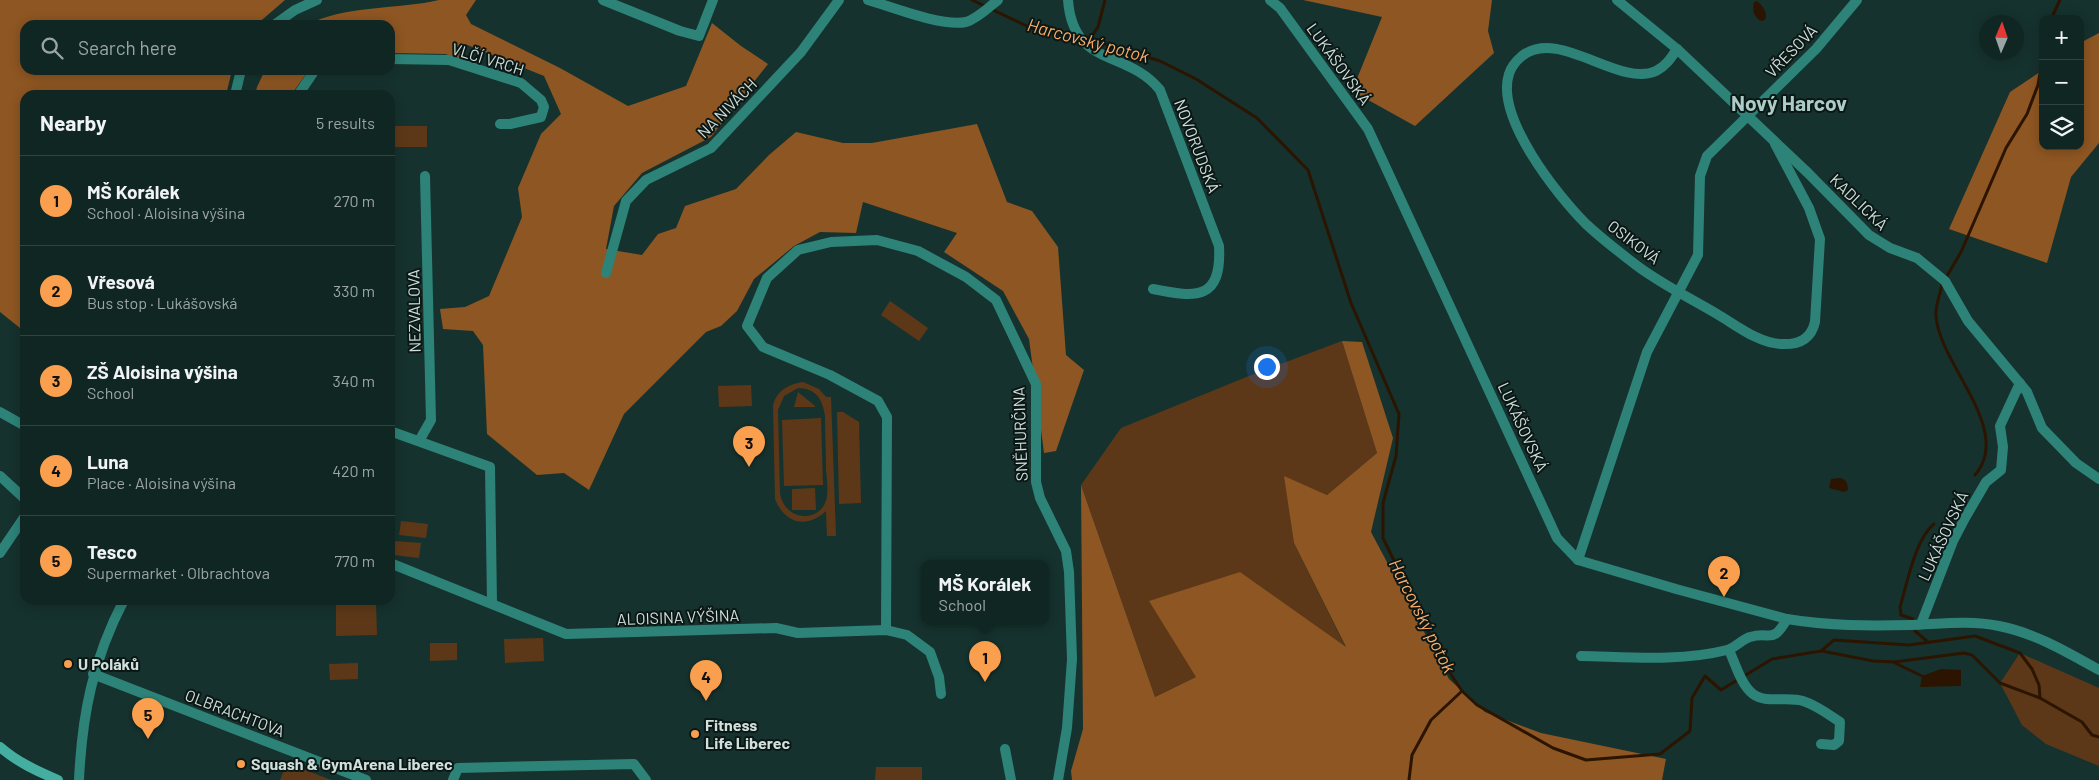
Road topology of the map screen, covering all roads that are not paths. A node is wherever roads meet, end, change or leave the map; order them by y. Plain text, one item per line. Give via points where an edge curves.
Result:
1 (317, 0) edge
2 (603, 0) edge
3 (713, 0) edge
4 (838, 0) edge
5 (868, 0) edge
6 (1068, 0) edge
7 (1270, 0) edge
8 (1617, 0) edge
9 (1857, 0) edge
10 (996, 1) edge
11 (1630, 3) edge
12 (281, 20) edge
13 (1677, 49) junction
14 (395, 59) edge
15 (240, 75) edge
16 (312, 75) edge
17 (236, 90) edge
18 (301, 90) edge
19 (1748, 117) junction
20 (500, 124) dead end
21 (1776, 144) junction
22 (425, 176) dead end
23 (606, 273) dead end
24 (1153, 289) dead end
25 (1680, 293) junction
26 (2020, 383) junction
27 (0, 412) edge
28 (20, 423) edge
29 (395, 433) edge
30 (419, 442) junction
31 (0, 476) edge
32 (2099, 479) edge
33 (20, 494) edge
34 (20, 523) edge
35 (0, 553) edge
36 (1578, 560) junction
37 (395, 565) edge
38 (492, 603) junction
39 (121, 605) edge
40 (1787, 619) junction
41 (1921, 624) junction
42 (886, 630) junction
43 (1729, 650) junction
44 (1581, 656) dead end
45 (2099, 670) edge
46 (93, 674) junction
47 (941, 694) dead end
48 (1821, 744) dead end
49 (0, 747) edge
50 (1005, 749) dead end
51 (58, 780) edge
52 (79, 780) edge
53 (366, 780) edge
54 (453, 780) edge
55 (646, 780) edge
56 (1011, 780) edge
57 (1058, 780) edge

1 - 12 street
2 - 3 street via 699,36
4 - 23 street, NA NIVÁCH via 802,52 711,148 646,180 626,201
5 - 10 street via 944,21 966,22
6 - 24 street, NOVORUDSKÁ via 1073,24 1082,42 1100,54 1136,69 1160,90 1219,246 1220,267 1213,285 1207,289 1200,293 1181,294
7 - 36 street, LUKÁŠOVSKÁ via 1280,8 1368,128 1557,538
8 - 11 street, KADLICKÁ
9 - 19 street, VŘESOVÁ via 1816,49
11 - 13 street, KADLICKÁ
13 - 19 street, KADLICKÁ
13 - 25 street, OSIKOVÁ via 1666,65 1643,74 1558,50 1538,48 1515,62 1507,88 1509,109 1530,153 1566,201 1586,224 1637,266
14 - 20 street, VLČÍ VRCH via 449,60 521,83 541,100 544,107 541,117
15 - 17 street
16 - 18 street
19 - 21 street, KADLICKÁ
19 - 25 street, VŘESOVÁ via 1707,156 1700,176 1698,255
21 - 25 street, OSIKOVÁ via 1809,208 1820,239 1813,332 1793,343 1762,340
21 - 26 street, KADLICKÁ via 1869,236 1917,258 1945,281 1968,321
22 - 30 street, NEZVALOVA via 431,420
25 - 36 street, VŘESOVÁ via 1647,352
26 - 32 street, KADLICKÁ via 2042,428 2076,463
26 - 41 street, LUKÁŠOVSKÁ via 2000,426 2003,447 2001,470 1981,488 1953,541
27 - 28 street
29 - 30 street
30 - 38 street via 490,467
31 - 33 street
34 - 35 street
36 - 40 street
37 - 38 street, ALOISINA VÝŠINA
38 - 42 street, ALOISINA VÝŠINA via 566,634 776,628 798,633
39 - 46 street
40 - 41 street via 1843,626
40 - 43 street via 1779,632 1772,636 1752,636
41 - 45 street via 1963,622 1998,626 2042,640
42 - 47 street, ALOISINA VÝŠINA via 907,635 930,652 940,677
42 - 57 street, SNĚHURČINA via 887,417 878,402 830,375 764,347 746,326 767,278 798,250 831,242 878,240 918,251 966,276 996,300 1036,384 1036,482 1040,498 1066,551 1069,572 1072,659 1067,728
43 - 44 street via 1674,658
43 - 48 street via 1754,696 1802,700 1840,722 1839,742
46 - 52 street via 83,728
46 - 53 street, OLBRACHTOVA
49 - 51 street via 29,767
50 - 56 street
54 - 55 street via 458,768 634,764

